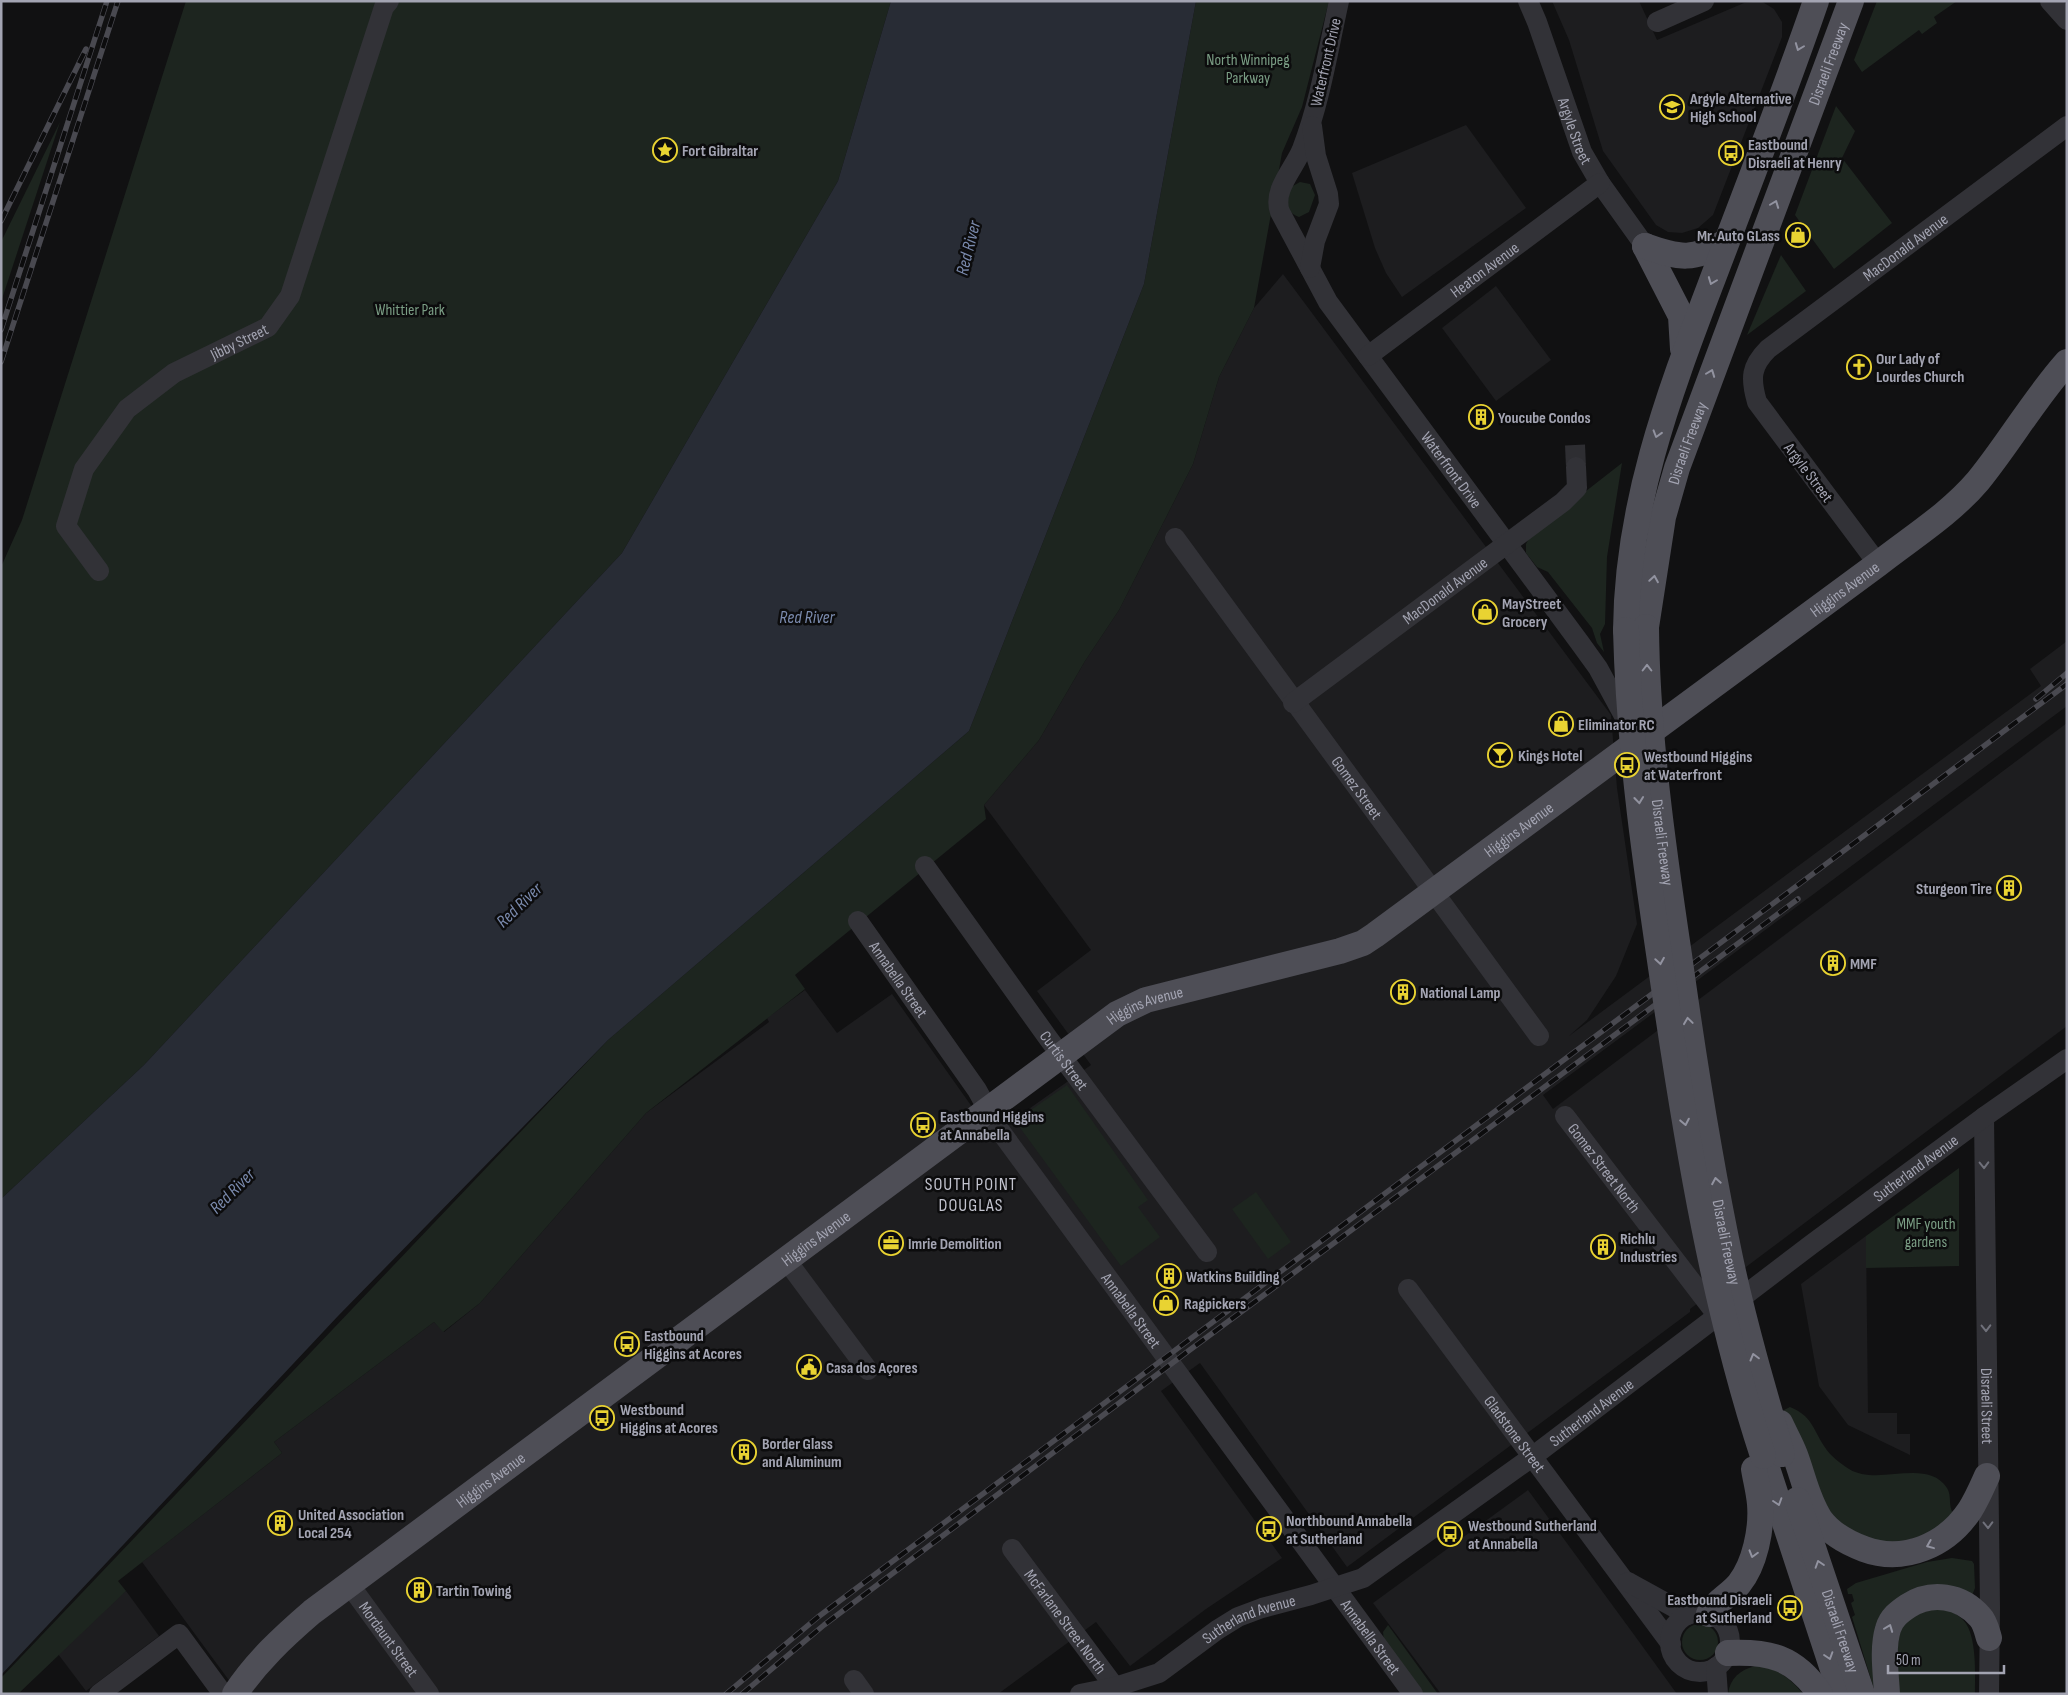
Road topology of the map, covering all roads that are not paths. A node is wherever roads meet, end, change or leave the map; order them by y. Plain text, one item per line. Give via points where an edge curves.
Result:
1 (388, 1) edge
2 (1339, 1) edge
3 (1528, 1) edge
4 (1704, 1) edge
5 (1851, 1) edge
6 (2050, 1) edge
7 (1809, 7) edge
8 (2067, 20) edge
9 (1657, 22) dead end
10 (1312, 124) junction
11 (2067, 126) edge
12 (1600, 183) junction
13 (1282, 187) junction
14 (1325, 187) junction
15 (1282, 216) junction
16 (1324, 218) junction
17 (1726, 242) junction
18 (1645, 246) junction
19 (1310, 268) junction
20 (1368, 356) junction
21 (1683, 357) junction
22 (2064, 370) edge
23 (1753, 374) joint
24 (1576, 467) tunnel mouth
25 (1175, 538) dead end
26 (1508, 543) junction
27 (1878, 564) junction
28 (99, 570) dead end
29 (1636, 628) junction
30 (1294, 703) junction
31 (1647, 734) junction
32 (925, 866) dead end
33 (1433, 892) junction
34 (858, 921) dead end
35 (1539, 1036) dead end
36 (1061, 1055) junction
37 (2065, 1062) edge
38 (987, 1110) junction
39 (1566, 1116) dead end
40 (1984, 1116) junction
41 (1207, 1252) dead end
42 (787, 1261) junction
43 (1408, 1289) dead end
44 (1718, 1315) junction
45 (868, 1370) dead end
46 (1773, 1455) junction
47 (1532, 1457) junction
48 (1987, 1476) junction
49 (1012, 1549) dead end
50 (1622, 1579) junction
51 (348, 1584) junction
52 (1334, 1587) junction
53 (1698, 1614) junction
54 (1989, 1638) junction
55 (1670, 1644) junction
56 (1722, 1660) junction
57 (1117, 1690) edge
58 (99, 1694) edge
59 (223, 1694) edge
60 (235, 1694) edge
61 (429, 1694) edge
62 (1080, 1694) edge
63 (1413, 1694) edge
64 (1718, 1694) edge
65 (1820, 1694) edge
66 (1842, 1694) edge
67 (1862, 1694) edge
68 (1887, 1694) edge
69 (1989, 1694) edge

1 - 28 street, Jibby Street via 290,296 268,327 174,373 128,409 84,469 66,526
2 - 10 street, Waterfront Drive
3 - 12 street, Argyle Street via 1582,152
4 - 9 street
29 -> 5 main road, Disraeli Freeway via 1677,468
6 - 8 street
7 -> 17 main road, Disraeli Freeway
10 - 13 street, Waterfront Drive
10 - 14 street, Waterfront Drive via 1316,156
11 - 23 street, MacDonald Avenue via 1768,349 1758,360
12 - 18 street, Argyle Street
12 - 20 street, Heaton Avenue
13 - 14 street via 1291,179 1304,175
13 - 15 street, Waterfront Drive via 1278,197
14 - 16 street, Waterfront Drive via 1329,204
15 - 16 street via 1290,224 1302,227 1312,226
15 - 19 street, Waterfront Drive
16 - 19 street, Waterfront Drive
17 - 18 main road via 1708,251 1682,257
17 -> 21 main road, Disraeli Freeway
18 - 21 main road via 1681,316
19 - 20 street, Waterfront Drive via 1328,302
20 - 26 street, Waterfront Drive
21 -> 29 main road, Disraeli Freeway via 1658,429 1640,496 1629,566
22 - 27 main road, Higgins Avenue via 1958,502
23 - 27 street, Argyle Street via 1757,402
24 - 26 street, MacDonald Avenue via 1577,488
25 - 30 street, Gomez Street
26 - 30 street, MacDonald Avenue
26 - 31 street, Waterfront Drive via 1598,668 1640,711
27 - 31 main road, Higgins Avenue
29 - 46 main road, Disraeli Freeway, bridge via 1647,686 1669,890 1697,1082 1752,1387
30 - 33 street, Gomez Street
31 - 33 main road, Higgins Avenue
32 - 36 street, Curtis Street
33 - 35 street, Gomez Street
33 - 36 main road, Higgins Avenue via 1363,943 1137,1003
34 - 38 street, Annabella Street via 977,1090
36 - 38 main road, Higgins Avenue
36 - 41 street, Curtis Street
37 - 40 street, Sutherland Avenue
38 - 42 main road, Higgins Avenue
38 - 52 street, Annabella Street
39 - 44 street, Gomez Street North
40 - 44 street, Sutherland Avenue
40 -> 48 street, Disraeli Street
42 - 45 street
42 - 51 main road, Higgins Avenue
43 - 47 street, Gladstone Street
44 - 47 street, Sutherland Avenue
48 -> 46 main road via 1969,1511 1938,1542 1913,1552 1893,1555 1874,1553 1841,1537 1821,1520 1811,1502
46 -> 53 main road via 1760,1505 1753,1556 1732,1592
46 -> 66 main road, Disraeli Freeway
67 -> 46 main road, Disraeli Freeway
47 - 50 street, Gladstone Street
47 - 52 street, Sutherland Avenue via 1363,1578
48 -> 54 street, Disraeli Street
49 - 57 street, McFarlane Street North
50 - 53 street, Gladstone Street
50 - 55 street, Gladstone Street
51 - 60 main road, Higgins Avenue via 274,1644
51 - 61 street, Mordaunt Street
52 - 57 street, Sutherland Avenue via 1238,1618 1159,1673
52 - 63 street, Annabella Street
53 - 55 street via 1676,1624
53 - 56 street, Gladstone Street via 1721,1621 1728,1633 1730,1639
68 -> 54 main road via 1885,1644 1888,1627 1898,1612 1918,1599 1944,1596 1971,1608 1982,1618
54 - 69 street, Disraeli Street
55 - 56 street, Gladstone Street via 1674,1657 1684,1667 1697,1672 1710,1670
56 - 64 street, Gladstone Street
56 - 65 main road via 1758,1653 1781,1659 1805,1676
57 - 62 street, Sutherland Avenue
58 - 59 street via 179,1634

